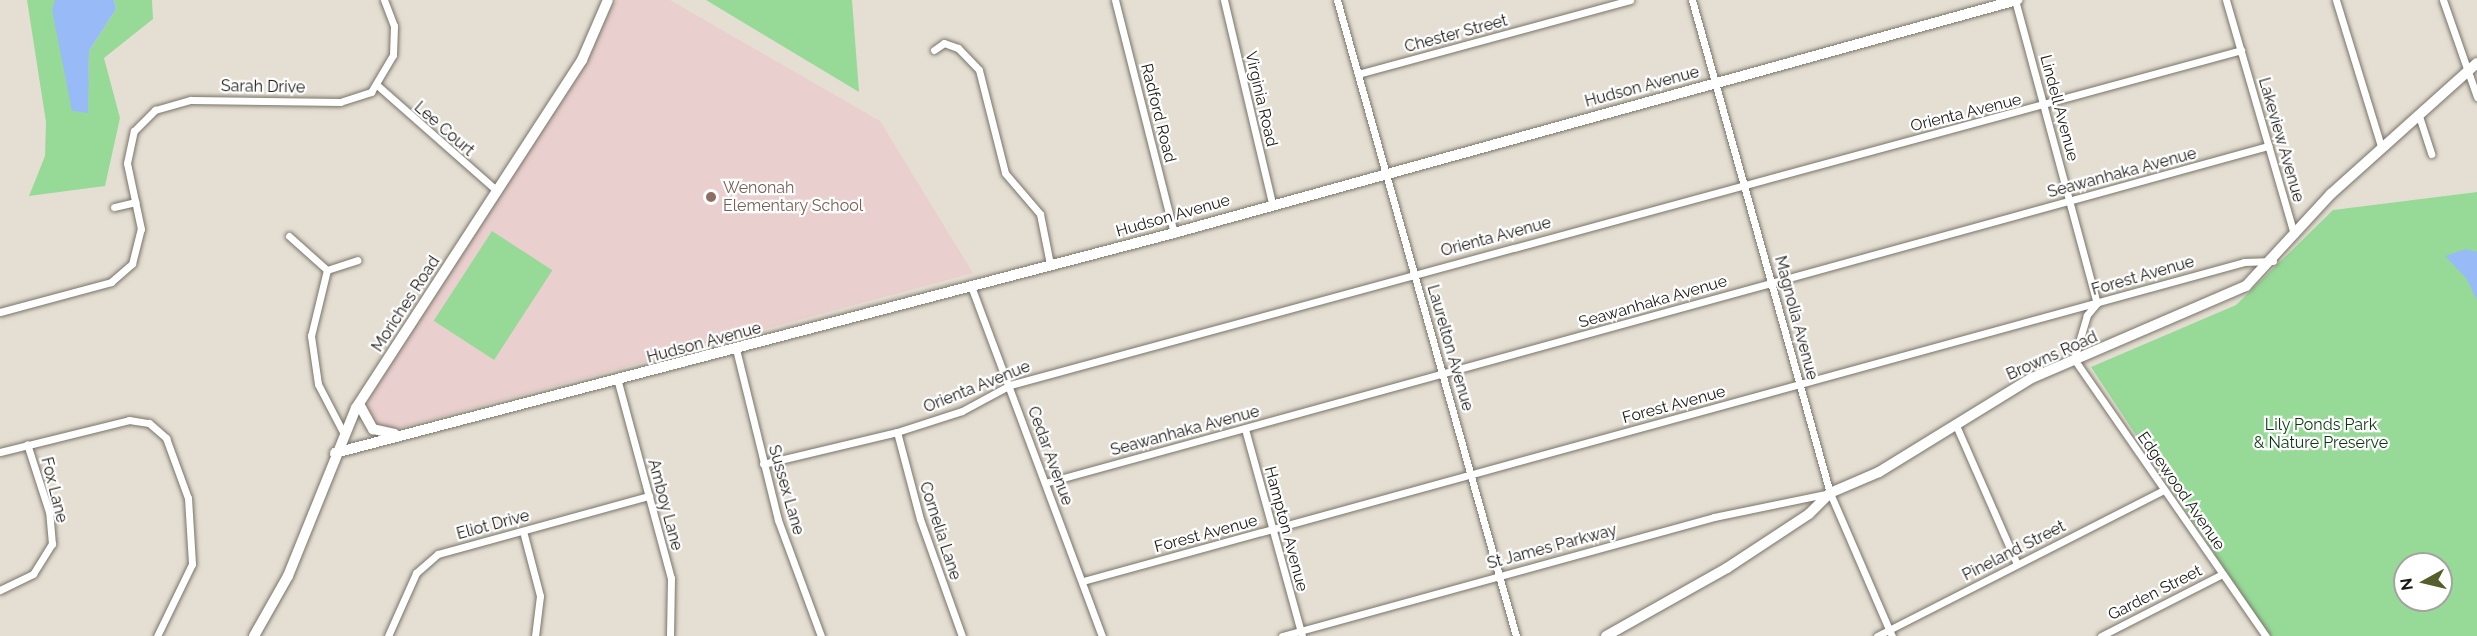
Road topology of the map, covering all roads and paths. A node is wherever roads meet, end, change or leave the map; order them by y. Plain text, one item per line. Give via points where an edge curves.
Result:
1 (384, 0) edge
2 (608, 0) edge
3 (1115, 0) edge
4 (1224, 0) edge
5 (1337, 0) edge
6 (1630, 0) edge
7 (1692, 0) edge
8 (2016, 0) edge
9 (2226, 0) edge
10 (2336, 0) edge
11 (2443, 0) edge
12 (934, 50) dead end
13 (2241, 50) junction
14 (2477, 63) edge
15 (2468, 71) junction
16 (1358, 74) junction
17 (1717, 82) junction
18 (378, 86) junction
19 (2477, 97) edge
20 (2045, 107) junction
21 (2419, 116) junction
22 (2268, 146) junction
23 (2381, 146) junction
24 (2431, 153) dead end
25 (1388, 173) junction
26 (1744, 183) junction
27 (495, 189) junction
28 (2070, 201) junction
29 (135, 202) junction
30 (1272, 203) junction
31 (114, 207) dead end
32 (1174, 233) junction
33 (289, 236) dead end
34 (2295, 237) junction
35 (357, 260) dead end
36 (2274, 261) junction
37 (1050, 264) junction
38 (327, 270) junction
39 (1414, 274) junction
40 (1773, 283) junction
41 (971, 286) junction
42 (2097, 303) junction
43 (0, 312) edge
44 (735, 349) junction
45 (2074, 359) junction
46 (1445, 374) junction
47 (618, 382) junction
48 (1800, 384) junction
49 (1010, 385) junction
50 (359, 404) junction
51 (1955, 423) junction
52 (1245, 429) junction
53 (897, 432) junction
54 (344, 434) junction
55 (412, 434) junction
56 (27, 444) junction
57 (0, 452) edge
58 (335, 453) junction
59 (763, 464) junction
60 (1472, 474) junction
61 (1045, 483) junction
62 (2163, 490) junction
63 (1830, 493) junction
64 (649, 496) junction
65 (523, 531) junction
66 (1272, 531) junction
67 (2017, 564) junction
68 (2222, 574) junction
69 (1500, 576) junction
70 (1083, 581) junction
71 (0, 590) edge
72 (1301, 633) edge
73 (1891, 633) edge
74 (157, 636) edge
75 (254, 636) edge
76 (388, 636) edge
77 (535, 636) edge
78 (670, 636) edge
79 (821, 636) edge
80 (962, 636) edge
81 (1102, 636) edge
82 (1282, 636) edge
83 (1516, 636) edge
84 (1606, 636) edge
85 (1877, 636) edge
86 (2101, 636) edge
87 (2266, 636) edge

1 - 18 street via 395,39 391,66
2 - 27 street, Moriches Road via 582,60
3 - 32 street, Radford Road
4 - 30 street, Virginia Road
5 - 16 street, Laurelton Avenue
6 - 16 street, Chester Street
7 - 17 street, Magnolia Avenue
8 - 17 street, Hudson Avenue
8 - 20 street, Lindell Avenue
9 - 13 street, Lakeview Avenue
10 - 23 street
11 - 15 street
12 - 37 street via 944,43 958,48 979,70 1005,173 1040,214
13 - 20 street, Orienta Avenue
13 - 22 street, Lakeview Avenue
14 - 15 street, Browns Road
15 - 19 street
15 - 21 street, Browns Road
16 - 25 street, Laurelton Avenue
17 - 25 street, Hudson Avenue
17 - 26 street, Magnolia Avenue
18 - 27 street, Lee Court
18 - 29 street, Sarah Drive via 340,102 191,100 155,110 140,123 130,142 127,163
20 - 26 street, Orienta Avenue
20 - 28 street, Lindell Avenue
21 - 23 street, Browns Road
21 - 24 street
22 - 28 street, Seawanhaka Avenue
22 - 34 street, Lakeview Avenue
23 - 34 street, Browns Road
25 - 30 street, Hudson Avenue
25 - 39 street, Laurelton Avenue
26 - 39 street, Orienta Avenue
26 - 40 street, Magnolia Avenue
27 - 50 street, Moriches Road
28 - 40 street, Seawanhaka Avenue
28 - 42 street, Lindell Avenue
29 - 31 street
29 - 43 street, Sarah Drive via 142,244 120,276
30 - 32 street, Hudson Avenue
32 - 37 street, Hudson Avenue
33 - 38 street
34 - 36 street, Browns Road
35 - 38 street
36 - 42 street, Forest Avenue via 2244,262
36 - 45 street, Browns Road via 2222,301
37 - 41 street, Hudson Avenue
38 - 54 street via 311,336 312,357 318,384
39 - 46 street, Laurelton Avenue
39 - 49 street, Orienta Avenue
40 - 46 street, Seawanhaka Avenue
40 - 48 street, Magnolia Avenue
41 - 44 street, Hudson Avenue
41 - 49 street, Cedar Avenue
42 - 45 street via 2087,315
42 - 48 street, Forest Avenue
44 - 47 street, Hudson Avenue
44 - 59 street, Sussex Lane
45 - 51 street, Browns Road
45 - 62 street, Edgewood Avenue
46 - 52 street, Seawanhaka Avenue
46 - 60 street, Laurelton Avenue
47 - 55 street, Hudson Avenue
47 - 64 street, Amboy Lane
48 - 60 street, Forest Avenue
48 - 63 street, Magnolia Avenue
49 - 53 street, Orienta Avenue via 962,411
49 - 61 street, Cedar Avenue
50 - 54 street, Moriches Road
50 - 55 street via 365,420 382,435
51 - 63 street, Browns Road via 1879,472
51 - 67 street
52 - 61 street, Seawanhaka Avenue
52 - 66 street, Hampton Avenue
53 - 59 street, Orienta Avenue
53 - 80 street, Cornelia Lane via 920,519
54 - 58 street, Moriches Road
55 - 58 street, Hudson Avenue
56 - 57 street
56 - 71 street, Fox Lane via 49,512 52,544 33,574
56 - 74 street via 129,420 149,423 166,438 188,498 192,564
58 - 75 street, Moriches Road via 288,576
59 - 79 street, Sussex Lane
60 - 66 street, Forest Avenue
60 - 69 street, Laurelton Avenue
61 - 70 street, Cedar Avenue
62 - 67 street, Pineland Street
62 - 68 street, Edgewood Avenue
63 - 69 street, St James Parkway via 1799,495
63 - 73 street, Magnolia Avenue
63 - 84 street, Browns Road via 1809,514 1727,568
64 - 65 street, Eliot Drive
64 - 78 street, Amboy Lane via 671,578
65 - 76 street, Eliot Drive via 438,554 424,564
65 - 77 street via 540,596
66 - 70 street, Forest Avenue
66 - 72 street, Hampton Avenue
67 - 73 street, Pineland Street
68 - 86 street, Garden Street
68 - 87 street, Edgewood Avenue
69 - 72 street, St James Parkway
69 - 83 street, Laurelton Avenue
70 - 81 street, Cedar Avenue
72 - 82 street, St James Parkway
73 - 85 street, Pineland Street

